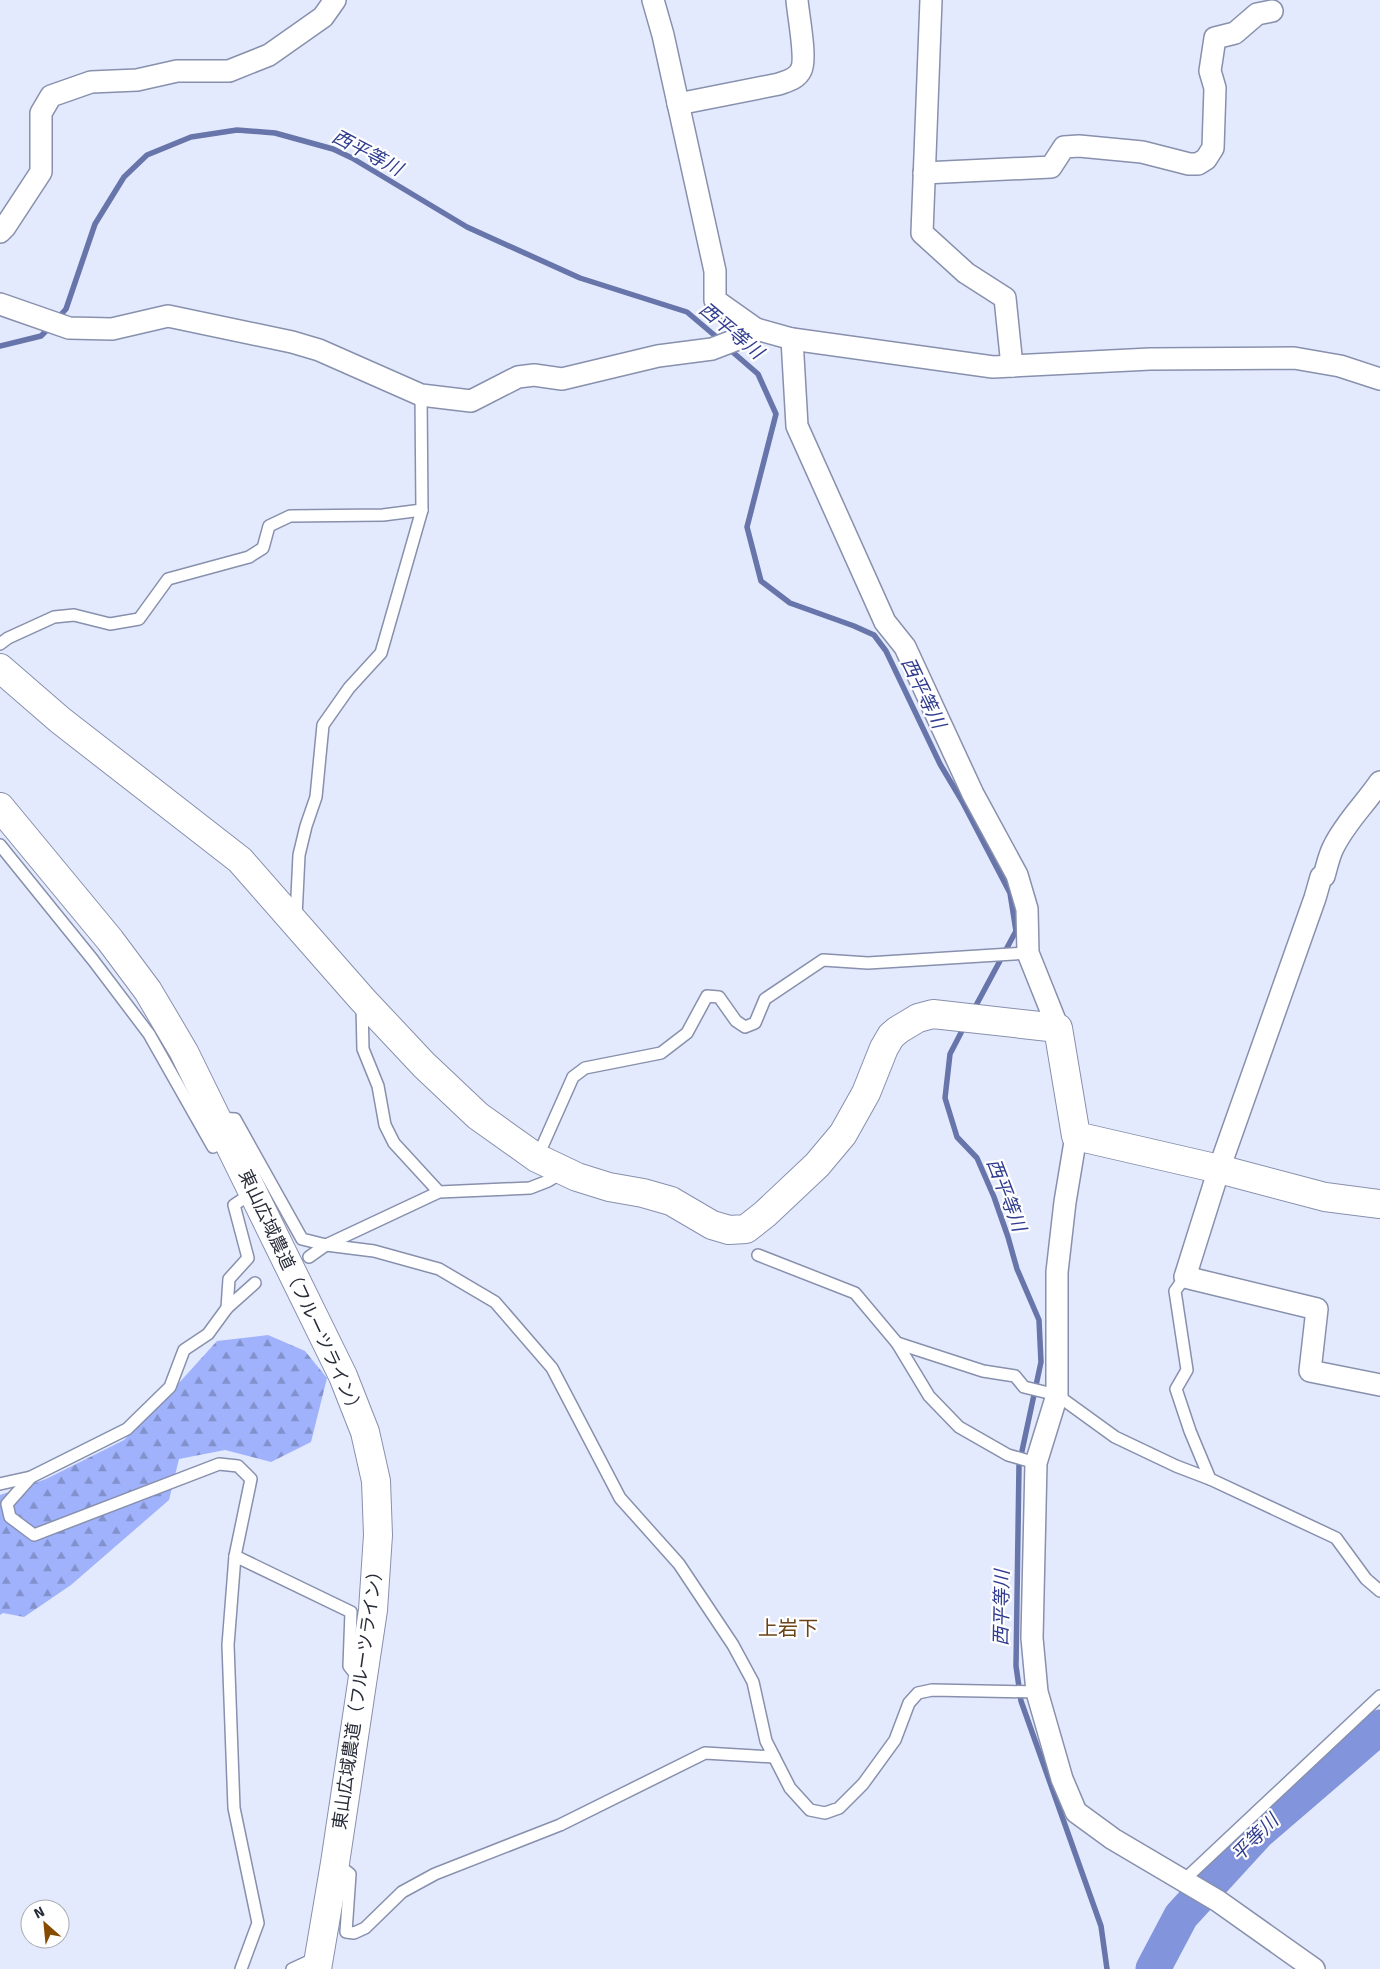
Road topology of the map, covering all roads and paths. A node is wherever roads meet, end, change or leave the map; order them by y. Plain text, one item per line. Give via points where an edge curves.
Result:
1 (335, 0) edge
2 (653, 0) edge
3 (797, 0) edge
4 (931, 0) edge
5 (1272, 11) dead end
6 (678, 104) junction
7 (924, 173) junction
8 (0, 232) edge
9 (0, 304) edge
10 (747, 334) junction
11 (792, 339) junction
12 (1012, 366) junction
13 (1380, 379) edge
14 (421, 395) junction
15 (422, 510) junction
16 (0, 644) edge
17 (0, 668) edge
18 (1380, 782) edge
19 (0, 806) edge
20 (0, 845) edge
21 (296, 922) junction
22 (1024, 953) junction
23 (362, 998) junction
24 (1058, 1028) junction
25 (223, 1128) junction
26 (1076, 1136) junction
27 (537, 1158) junction
28 (1219, 1168) junction
29 (565, 1171) junction
30 (254, 1192) junction
31 (439, 1192) junction
32 (1380, 1204) edge
33 (326, 1245) junction
34 (758, 1255) dead end
35 (309, 1257) dead end
36 (1186, 1278) junction
37 (255, 1283) dead end
38 (227, 1308) junction
39 (897, 1343) junction
40 (1380, 1386) edge
41 (1057, 1395) junction
42 (1035, 1463) junction
43 (31, 1477) junction
44 (1210, 1479) junction
45 (0, 1484) edge
46 (235, 1556) junction
47 (1380, 1591) edge
48 (363, 1684) junction
49 (1037, 1692) junction
50 (1380, 1696) edge
51 (774, 1757) junction
52 (336, 1863) junction
53 (1187, 1882) junction
54 (318, 1963) edge
55 (241, 1969) edge
56 (292, 1969) edge
57 (1314, 1969) edge

1 - 8 street via 323,17 269,55 230,71 177,71 137,80 91,82 51,96 41,113 41,172
2 - 6 street
3 - 6 street via 804,60 793,79
4 - 7 street
5 - 7 street via 1257,14 1235,32 1215,38 1210,71 1215,88 1212,148 1206,159 1198,164 1142,152 1079,146 1064,147 1051,167
6 - 10 street via 715,271 714,300
7 - 12 street via 922,233 966,273 1005,298
9 - 14 street via 66,327 112,329 168,316 292,342 319,350
10 - 11 street
10 - 14 street via 712,349 658,356 562,379 534,375 518,377 471,401
11 - 12 street via 993,367
11 - 22 street via 797,426 885,622 905,647 973,794 1017,875 1026,909
12 - 13 street via 1150,359 1294,358 1340,366
14 - 15 lane
15 - 16 lane via 384,515 290,516 269,526 263,548 249,557 168,579 138,619 110,624 74,615 54,617
15 - 21 lane via 381,653 348,688 323,725 316,797 300,855
17 - 21 street via 60,720 240,860
18 - 28 street via 1352,817 1321,877
19 - 25 street, 東山広域農道（フルーツライン） via 148,990
20 - 25 lane via 148,1034 213,1147
21 - 23 street
22 - 24 street
22 - 27 lane via 868,963 823,960 765,999 755,1023 745,1027 736,1021 719,997 707,996 687,1032 661,1053 585,1068 573,1077
23 - 27 street via 424,1065 478,1116
23 - 31 lane via 363,1050 378,1086 385,1125 394,1143
24 - 26 street
24 - 29 street via 933,1014 918,1018 898,1030 884,1048 866,1093 843,1134 817,1165 746,1229 729,1230 712,1225 671,1201 609,1187
25 - 30 street, 東山広域農道（フルーツライン）
25 - 33 lane via 235,1119 302,1239
26 - 28 street
26 - 41 street via 1057,1272
27 - 29 street
28 - 32 street via 1324,1197
28 - 36 street
29 - 31 lane via 530,1188
30 - 38 lane via 234,1205 248,1258 229,1279
30 - 48 street, 東山広域農道（フルーツライン） via 343,1376 365,1432 376,1481 378,1535 373,1610
31 - 33 lane
33 - 35 lane
33 - 51 lane via 374,1251 439,1269 495,1302 552,1368 620,1498 678,1564 733,1645 753,1682 766,1741
34 - 39 lane via 855,1293
36 - 40 street via 1317,1309 1310,1371
36 - 44 lane via 1175,1291 1187,1370 1176,1389
37 - 38 lane
38 - 43 lane via 208,1334 184,1350 170,1387 127,1429
39 - 41 lane via 983,1370 1015,1376 1024,1387
39 - 42 lane via 929,1396 959,1427 1008,1455
41 - 42 street
41 - 44 lane via 1115,1437
42 - 49 street via 1032,1638
43 - 45 lane
43 - 46 lane via 7,1504 10,1517 34,1535 219,1464 238,1466 251,1479
44 - 47 lane via 1336,1538 1366,1579
46 - 48 lane via 351,1612 349,1666
46 - 55 lane via 228,1645 234,1808 258,1923
48 - 52 street, 東山広域農道（フルーツライン）
49 - 51 lane via 932,1690 918,1693 909,1703 895,1740 862,1784 839,1808 825,1813 810,1810 790,1788
49 - 53 street via 1062,1779 1076,1812 1114,1839
50 - 53 lane
51 - 52 lane via 705,1753 560,1825 435,1874 402,1892 365,1928 354,1933 346,1932 350,1874
52 - 54 street, 東山広域農道（フルーツライン）
53 - 57 street via 1218,1900
54 - 56 lane

